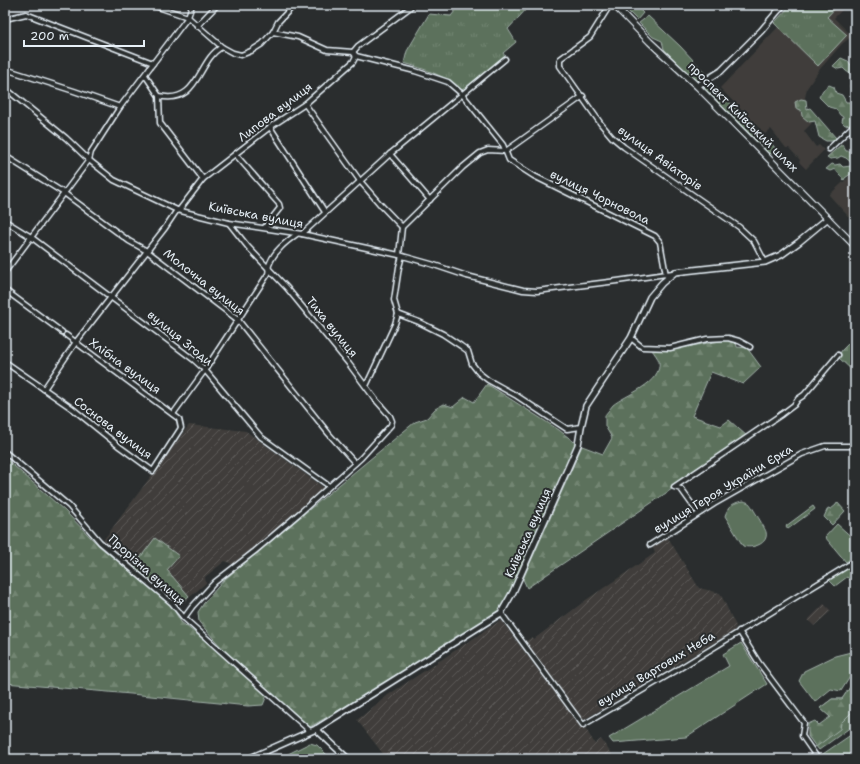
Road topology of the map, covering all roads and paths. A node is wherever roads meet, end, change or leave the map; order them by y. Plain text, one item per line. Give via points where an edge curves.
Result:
1 (8, 5) edge
2 (152, 5) edge
3 (192, 5) edge
4 (217, 5) edge
5 (294, 5) edge
6 (412, 5) edge
7 (610, 5) edge
8 (614, 5) edge
9 (783, 5) edge
10 (5, 10) edge
11 (188, 17) junction
12 (5, 19) edge
13 (197, 26) junction
14 (272, 32) junction
15 (222, 48) junction
16 (353, 52) junction
17 (356, 56) junction
18 (505, 60) dead end
19 (153, 63) junction
20 (5, 69) edge
21 (145, 75) junction
22 (697, 86) junction
23 (5, 88) edge
24 (462, 94) junction
25 (159, 96) junction
26 (583, 96) junction
27 (305, 104) junction
28 (120, 107) junction
29 (855, 124) edge
30 (270, 127) junction
31 (829, 149) dead end
32 (506, 150) junction
33 (235, 154) junction
34 (390, 154) junction
35 (5, 156) edge
36 (89, 160) junction
37 (203, 179) junction
38 (360, 181) junction
39 (64, 192) junction
40 (430, 200) junction
41 (179, 210) junction
42 (325, 212) junction
43 (828, 218) junction
44 (5, 221) edge
45 (229, 223) junction
46 (402, 227) junction
47 (265, 228) junction
48 (297, 234) junction
49 (302, 234) junction
50 (30, 237) junction
51 (855, 246) edge
52 (147, 251) junction
53 (401, 256) junction
54 (765, 262) junction
55 (268, 268) junction
56 (5, 272) edge
57 (675, 272) junction
58 (666, 275) junction
59 (5, 290) edge
60 (111, 297) junction
61 (398, 314) junction
62 (238, 320) junction
63 (631, 338) junction
64 (76, 342) junction
65 (750, 347) dead end
66 (838, 355) dead end
67 (5, 362) edge
68 (205, 370) junction
69 (366, 386) junction
70 (44, 389) junction
71 (173, 414) junction
72 (580, 427) junction
73 (855, 446) edge
74 (5, 452) edge
75 (355, 463) junction
76 (329, 486) junction
77 (701, 512) junction
78 (650, 545) dead end
79 (855, 561) edge
80 (500, 613) junction
81 (184, 618) junction
82 (739, 631) junction
83 (316, 729) junction
84 (310, 731) junction
85 (248, 759) edge
86 (348, 759) edge
87 (818, 759) edge

1 - 10 street
2 - 11 street
3 - 11 street
4 - 13 street
5 - 14 street
6 - 16 street
7 - 26 street, вулиця Авіаторів via 590,37 560,59 560,66
8 - 22 main road, проспект Київський шлях
9 - 22 street via 721,71
11 - 13 street
11 - 19 street
12 - 19 street via 26,14
13 - 15 street
14 - 15 street via 262,44 241,55
14 - 16 street via 298,37 327,50
15 - 25 street via 214,53 189,89 175,97
16 - 17 street
17 - 24 street, вулиця Чорновола via 448,82
17 - 27 street, Липова вулиця via 353,62
18 - 24 street
19 - 21 street
20 - 28 street
21 - 25 street
21 - 28 street
22 - 43 main road, проспект Київський шлях
23 - 36 street, Київська вулиця
24 - 32 street, вулиця Чорновола
24 - 34 street
25 - 37 street via 160,123
26 - 32 street
26 - 54 street, вулиця Авіаторів via 612,137 739,227 754,241
27 - 30 street, Липова вулиця
27 - 38 street
28 - 36 street via 91,152
29 - 31 street
30 - 33 street, Липова вулиця
30 - 42 street
32 - 40 street via 488,150 480,153
32 - 58 street, вулиця Чорновола via 509,160 534,176 655,236 660,242
33 - 37 street, Липова вулиця
33 - 47 street via 279,204 280,208
34 - 38 street
34 - 40 street
35 - 39 street, Молочна вулиця
36 - 39 street
36 - 41 street, Київська вулиця via 114,180
37 - 41 street, Липова вулиця
38 - 42 street
38 - 46 street
39 - 50 street
39 - 52 street, Молочна вулиця via 129,241
40 - 46 street
41 - 45 street, Київська вулиця
41 - 52 street, Липова вулиця
42 - 49 street
43 - 51 main road, проспект Київський шлях
43 - 54 street, Київська вулиця via 781,255
44 - 50 street, вулиця Згоди
45 - 47 street, Київська вулиця
45 - 55 street, Тиха вулиця
46 - 53 street
47 - 48 street, Київська вулиця
48 - 49 street, Київська вулиця
48 - 55 street via 279,249
49 - 53 street, Київська вулиця
50 - 56 street
50 - 60 street, вулиця Згоди
52 - 60 street, Липова вулиця
52 - 62 street, Молочна вулиця
53 - 58 street, Київська вулиця via 523,290 537,291
53 - 61 street via 394,300
54 - 57 street, Київська вулиця
55 - 62 street via 268,274
55 - 69 street, Тиха вулиця
57 - 58 street, Київська вулиця
57 - 63 street, Київська вулиця via 650,298
59 - 64 street, Хлібна вулиця
60 - 64 street, Липова вулиця
60 - 68 street, вулиця Згоди
61 - 69 street
61 - 72 street via 444,334 468,352 472,364 488,380 567,430
62 - 68 street
62 - 75 street, Молочна вулиця
63 - 65 street via 642,347 670,348 707,339 728,338
63 - 72 street, Київська вулиця via 586,406
64 - 70 street, Липова вулиця
64 - 71 street, Хлібна вулиця
66 - 77 street via 788,410 674,487 681,489 696,510
67 - 70 street, Соснова вулиця
68 - 71 street
68 - 76 street, вулиця Згоди via 261,437
69 - 75 street, Тиха вулиця via 392,421
70 - 71 street, Соснова вулиця via 153,471 181,428 179,419
72 - 80 street, Київська вулиця via 578,445 573,458 513,592
73 - 77 street, вулиця Героя України Єрка via 825,446 802,454
74 - 81 street, Прорізна вулиця via 69,506 100,542 172,603
75 - 76 street, Прорізна вулиця
76 - 81 street, Прорізна вулиця via 261,546 215,582
77 - 78 street, вулиця Героя України Єрка
79 - 82 street, вулиця Вартових Неба
80 - 82 street, вулиця Вартових Неба via 583,725
80 - 83 street, Київська вулиця
81 - 84 street
82 - 87 street via 759,663 804,723 802,736
83 - 84 street, Київська вулиця
83 - 86 street
84 - 85 street, Київська вулиця

